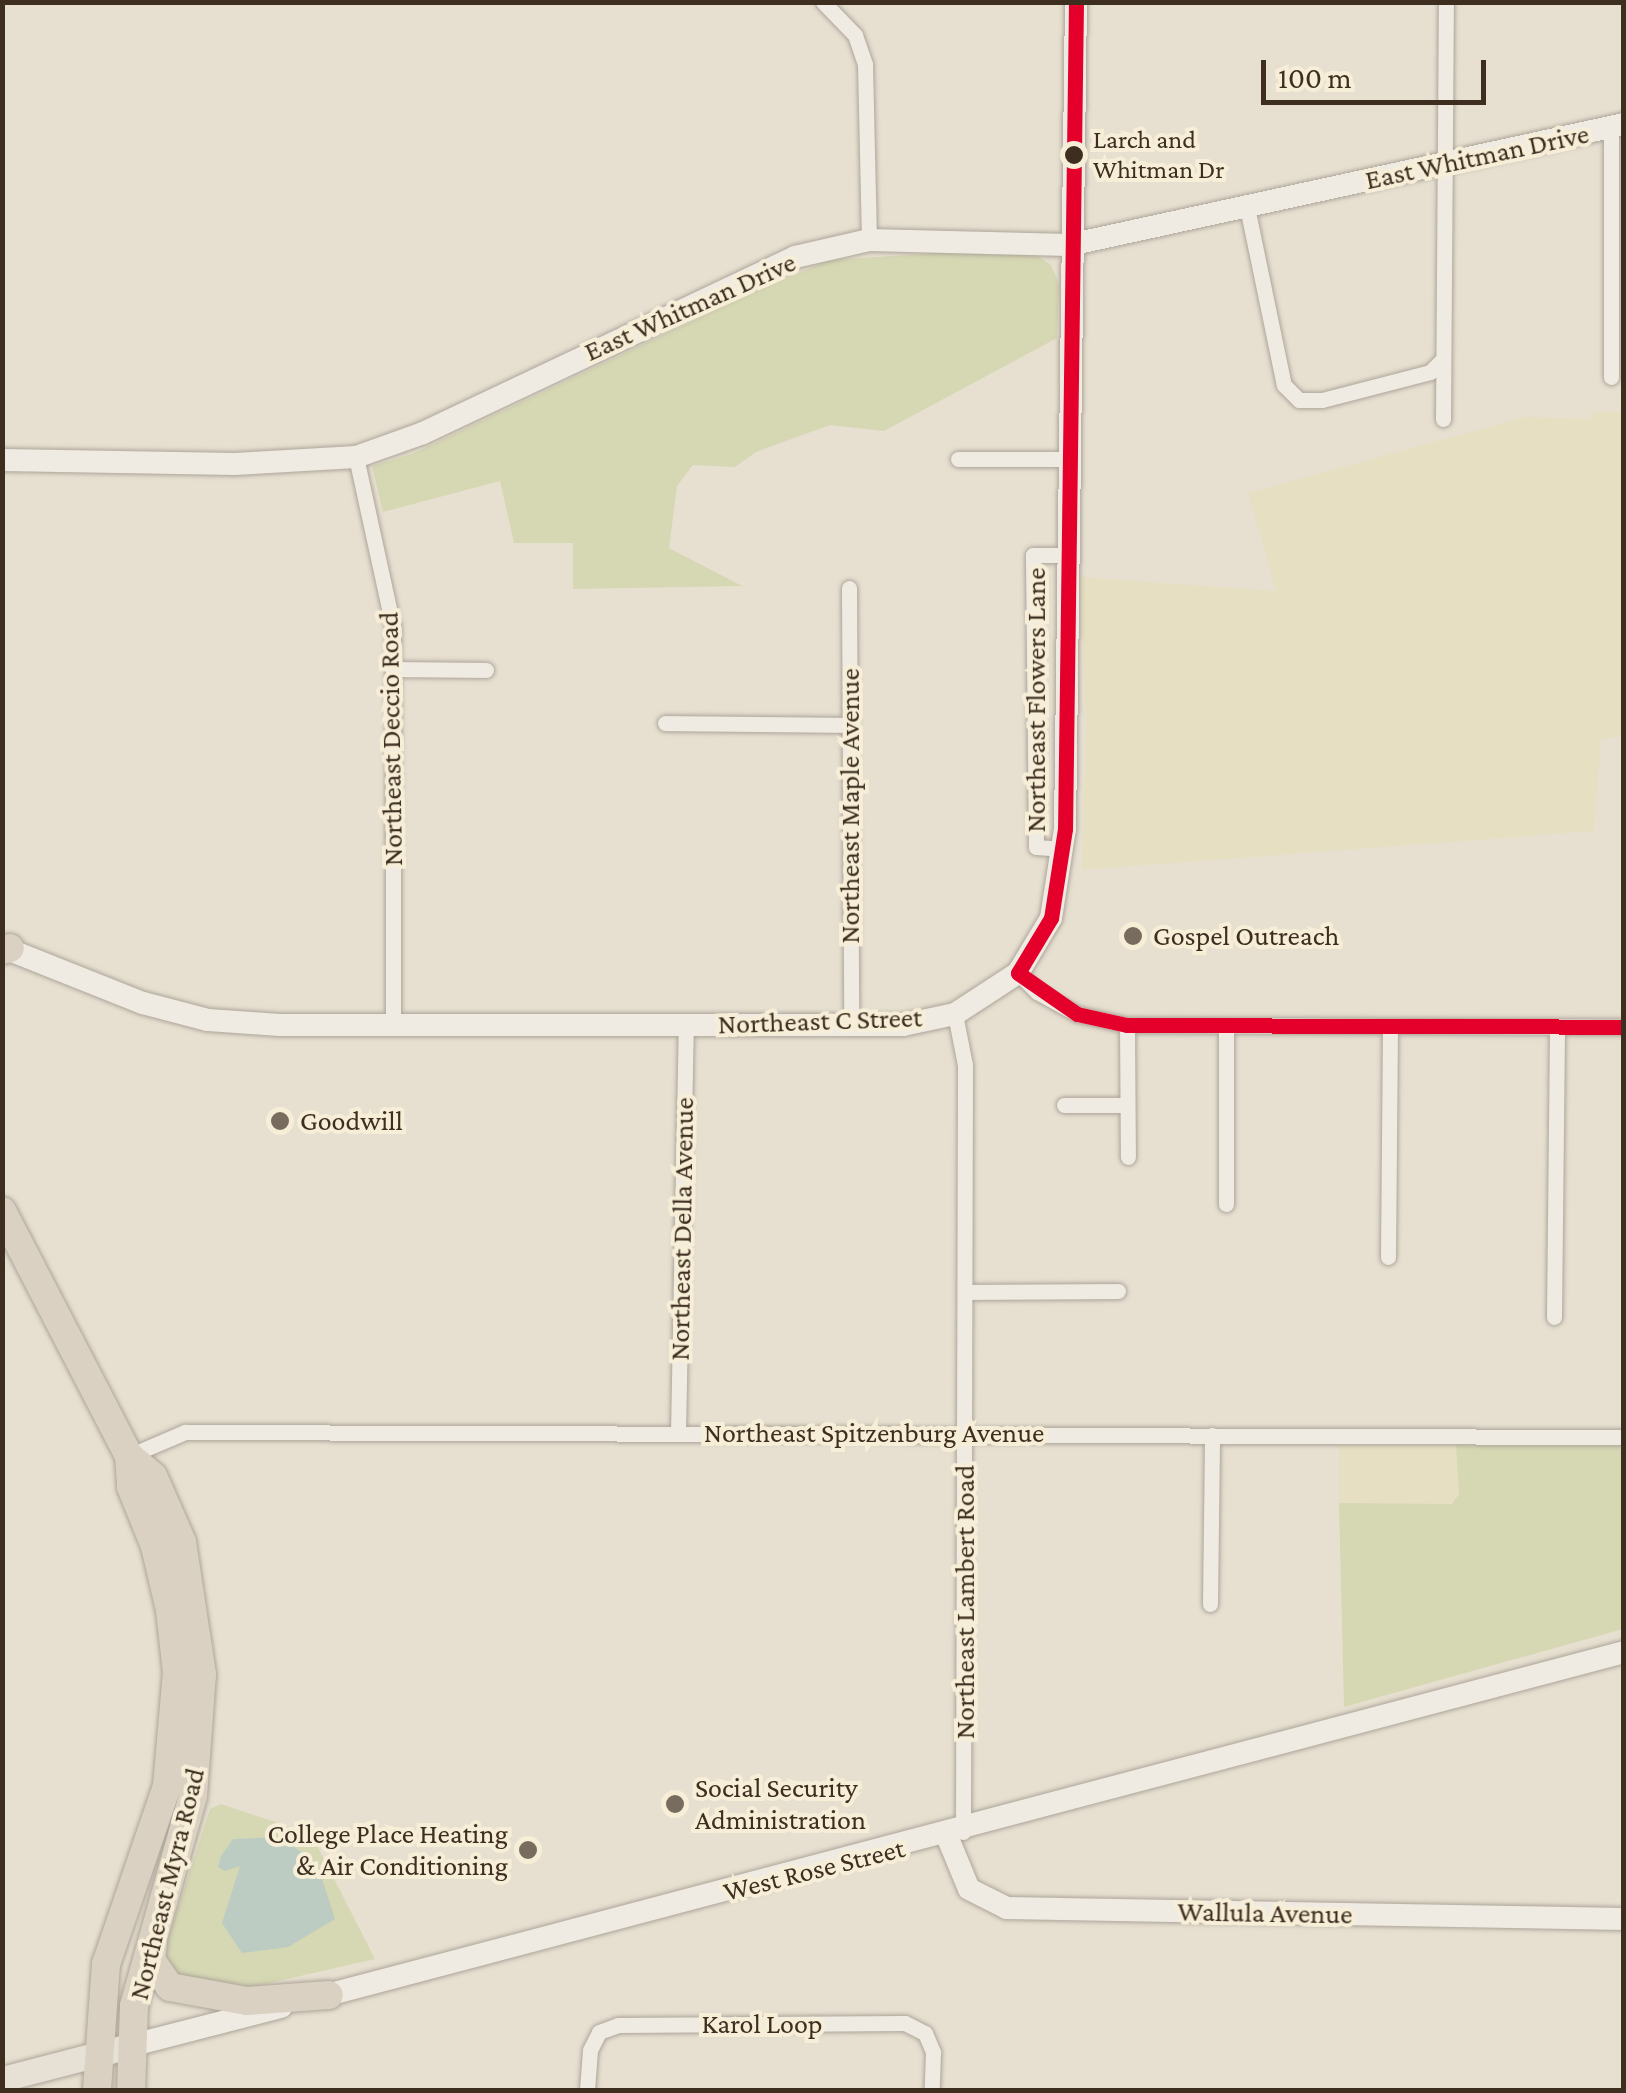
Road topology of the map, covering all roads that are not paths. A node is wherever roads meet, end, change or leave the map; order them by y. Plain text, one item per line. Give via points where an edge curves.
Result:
1 (823, 2) edge
2 (1076, 2) edge
3 (1446, 2) edge
4 (1617, 125) edge
5 (1445, 164) junction
6 (1247, 207) junction
7 (870, 240) junction
8 (1069, 245) junction
9 (1443, 359) junction
10 (1611, 377) dead end
11 (1443, 419) dead end
12 (356, 457) junction
13 (958, 459) dead end
14 (1069, 459) junction
15 (2, 460) edge
16 (1068, 556) junction
17 (849, 588) dead end
18 (394, 669) junction
19 (486, 670) dead end
20 (664, 723) dead end
21 (850, 725) junction
22 (1064, 848) junction
23 (5, 949) edge
24 (1018, 973) junction
25 (954, 1014) junction
26 (393, 1024) junction
27 (686, 1024) junction
28 (851, 1024) junction
29 (1127, 1026) junction
30 (1226, 1027) junction
31 (1390, 1027) junction
32 (1557, 1028) junction
33 (1624, 1028) edge
34 (1064, 1105) dead end
35 (1127, 1105) junction
36 (1128, 1157) dead end
37 (1226, 1204) dead end
38 (2, 1210) edge
39 (1388, 1257) dead end
40 (1118, 1291) dead end
41 (966, 1292) junction
42 (1554, 1317) dead end
43 (966, 1432) junction
44 (678, 1434) junction
45 (1212, 1435) junction
46 (1624, 1437) edge
47 (129, 1456) junction
48 (1210, 1604) dead end
49 (1624, 1652) edge
50 (955, 1834) junction
51 (156, 1917) junction
52 (1624, 1919) edge
53 (330, 1995) junction
54 (132, 2045) junction
55 (97, 2054) junction
56 (2, 2079) edge
57 (97, 2090) edge
58 (132, 2090) edge
59 (587, 2090) edge
60 (932, 2090) edge

1 - 7 street via 855,35 865,64
2 - 8 main road
3 - 5 street
4 - 5 main road, East Whitman Drive
4 - 10 street
5 - 6 main road, East Whitman Drive
5 - 9 street
6 - 8 main road, East Whitman Drive
6 - 9 street via 1284,385 1299,400 1430,372
7 - 8 main road, East Whitman Drive
7 - 12 main road, East Whitman Drive via 795,257 424,433
8 - 14 main road
9 - 11 street
12 - 15 main road, East Whitman Drive via 234,464
12 - 18 street, Northeast Deccio Road via 387,580
13 - 14 street
14 - 16 main road
16 - 22 main road
16 - 22 street, Northeast Flowers Lane via 1033,555 1036,847
17 - 21 street, Northeast Maple Avenue
18 - 19 street
18 - 26 street, Northeast Deccio Road
20 - 21 street
21 - 28 street, Northeast Maple Avenue
22 - 24 main road via 1051,918
23 - 26 main road, Northeast C Street via 143,1003 208,1020
24 - 25 main road, Northeast C Street
24 - 29 street via 1077,1014
25 - 28 main road, Northeast C Street via 904,1025
25 - 41 street, Northeast Lambert Road via 965,1065
26 - 27 main road, Northeast C Street
27 - 28 main road, Northeast C Street
27 - 44 street, Northeast Della Avenue
29 - 30 street
29 - 35 street
30 - 31 street
30 - 37 street
31 - 32 street
31 - 39 street
32 - 33 street
32 - 42 street
34 - 35 street
35 - 36 street
38 - 47 highway, Northeast Myra Road
40 - 41 street
41 - 43 street, Northeast Lambert Road
43 - 44 street, Northeast Spitzenburg Avenue
43 - 45 street, Northeast Spitzenburg Avenue
43 - 50 street, Northeast Lambert Road
44 - 47 street, Northeast Spitzenburg Avenue via 186,1432
45 - 46 street, Northeast Spitzenburg Avenue
45 - 48 street
47 - 51 highway, Northeast Myra Road via 153,1476 182,1542 202,1674 193,1796
47 - 55 highway, Northeast Myra Road via 131,1487 155,1546 170,1610 176,1732 167,1786 106,1964
49 - 50 main road, West Rose Street
50 - 52 main road, Wallula Avenue via 969,1889 1008,1908
50 - 53 main road, West Rose Street
51 - 53 highway via 151,1960 170,1987 247,2001
51 - 54 highway, Northeast Myra Road via 140,1970
53 - 54 main road, West Rose Street
54 - 55 main road, West Rose Street
54 - 58 highway, Northeast Myra Road
55 - 56 main road, West Rose Street
55 - 57 highway, Northeast Myra Road
59 - 60 street, Karol Loop via 590,2050 599,2032 618,2025 886,2024 925,2033 933,2052

